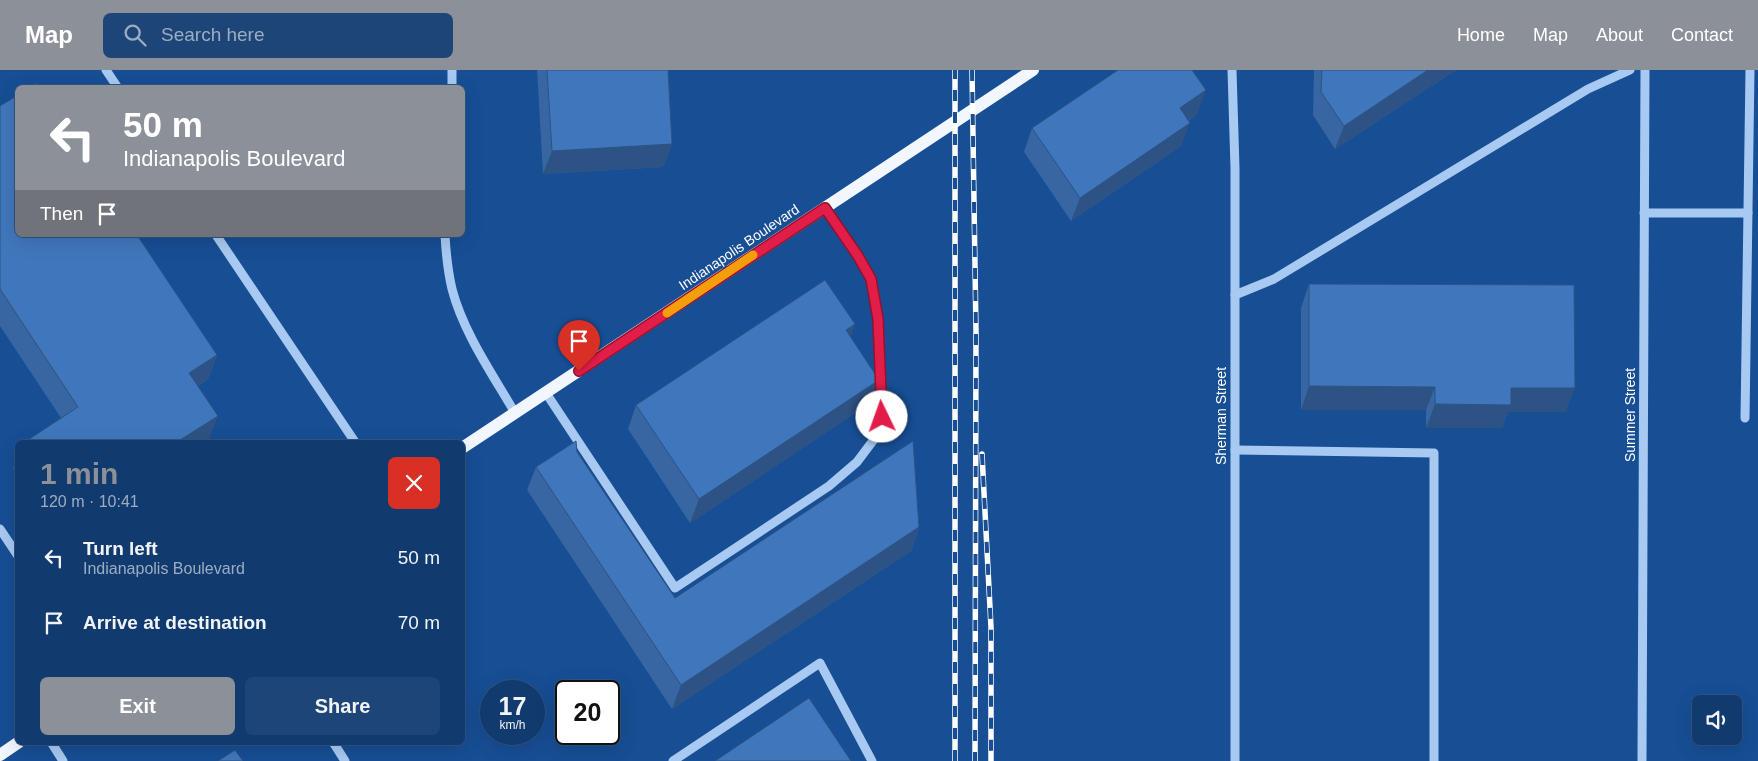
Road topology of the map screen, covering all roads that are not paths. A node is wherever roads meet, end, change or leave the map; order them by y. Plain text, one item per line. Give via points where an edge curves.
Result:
1 (106, 70) edge
2 (452, 70) edge
3 (1032, 70) edge
4 (1232, 70) edge
5 (1630, 70) edge
6 (1645, 70) edge
7 (1750, 70) edge
8 (116, 85) edge
9 (452, 85) edge
10 (825, 208) junction
11 (1644, 213) junction
12 (1748, 213) junction
13 (217, 237) edge
14 (446, 237) edge
15 (1234, 295) junction
16 (546, 393) junction
17 (515, 413) junction
18 (1745, 418) dead end
19 (354, 440) edge
20 (465, 446) edge
21 (1235, 450) junction
22 (0, 529) edge
23 (15, 552) edge
24 (15, 745) edge
25 (53, 745) edge
26 (335, 745) edge
27 (0, 755) edge
28 (64, 761) edge
29 (346, 761) edge
30 (672, 761) edge
31 (872, 761) edge
32 (1235, 761) edge
33 (1434, 761) edge
34 (1642, 761) edge

1 - 8 street
2 - 9 street
3 - 10 main road, Indianapolis Boulevard
4 - 15 street, Sherman Street
5 - 15 street via 1588,89 1274,279
6 - 11 street, Summer Street
7 - 12 street
10 - 16 main road, Indianapolis Boulevard
10 - 16 street via 871,279 878,319 882,407 875,438 857,462 829,486 692,578 675,588
11 - 12 street
11 - 34 street, Summer Street
12 - 18 street
13 - 19 street
14 - 17 street via 452,288 459,311
15 - 21 street, Sherman Street
16 - 17 main road, Indianapolis Boulevard
17 - 20 main road, Indianapolis Boulevard
21 - 32 street, Sherman Street
21 - 33 street via 1434,453
22 - 23 street
24 - 27 main road
25 - 28 street
26 - 29 street
30 - 31 street via 820,663

